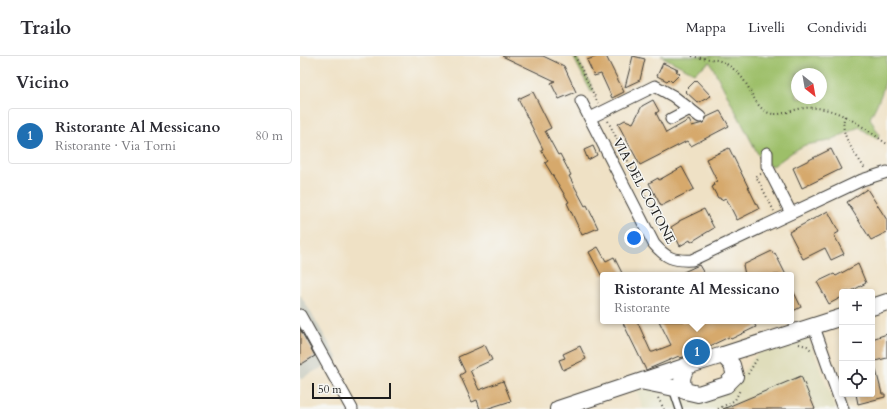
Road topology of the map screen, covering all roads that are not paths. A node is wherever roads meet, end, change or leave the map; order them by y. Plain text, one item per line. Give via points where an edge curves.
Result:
1 (581, 101) dead end
2 (690, 109) junction
3 (700, 117) dead end
4 (590, 118) junction
5 (671, 120) dead end
6 (767, 153) dead end
7 (887, 172) edge
8 (791, 213) junction
9 (887, 302) edge
10 (875, 307) edge
11 (300, 315) edge
12 (839, 319) edge
13 (814, 327) junction
14 (759, 351) junction
15 (723, 355) junction
16 (687, 366) junction
17 (740, 381) junction
18 (643, 382) junction
19 (678, 388) junction
20 (352, 409) edge
21 (558, 409) edge
22 (679, 409) edge
23 (843, 409) edge

1 - 4 street, VIA DEL COTONE
2 - 3 street
2 - 4 street via 655,86
2 - 5 street
4 - 8 street, VIA DEL COTONE via 654,244 663,255 678,261 692,260
6 - 8 street via 767,166
7 - 8 street, VIA DEL COTONE via 864,179
9 - 10 main road
11 - 20 street
12 - 13 main road
13 - 14 main road
13 - 23 street
14 - 15 main road
14 - 17 main road via 745,359
15 - 16 main road
15 - 17 main road via 732,365
16 - 18 main road
16 - 19 main road
17 - 19 main road via 698,394
18 - 19 main road
18 - 21 main road
19 - 22 lane

